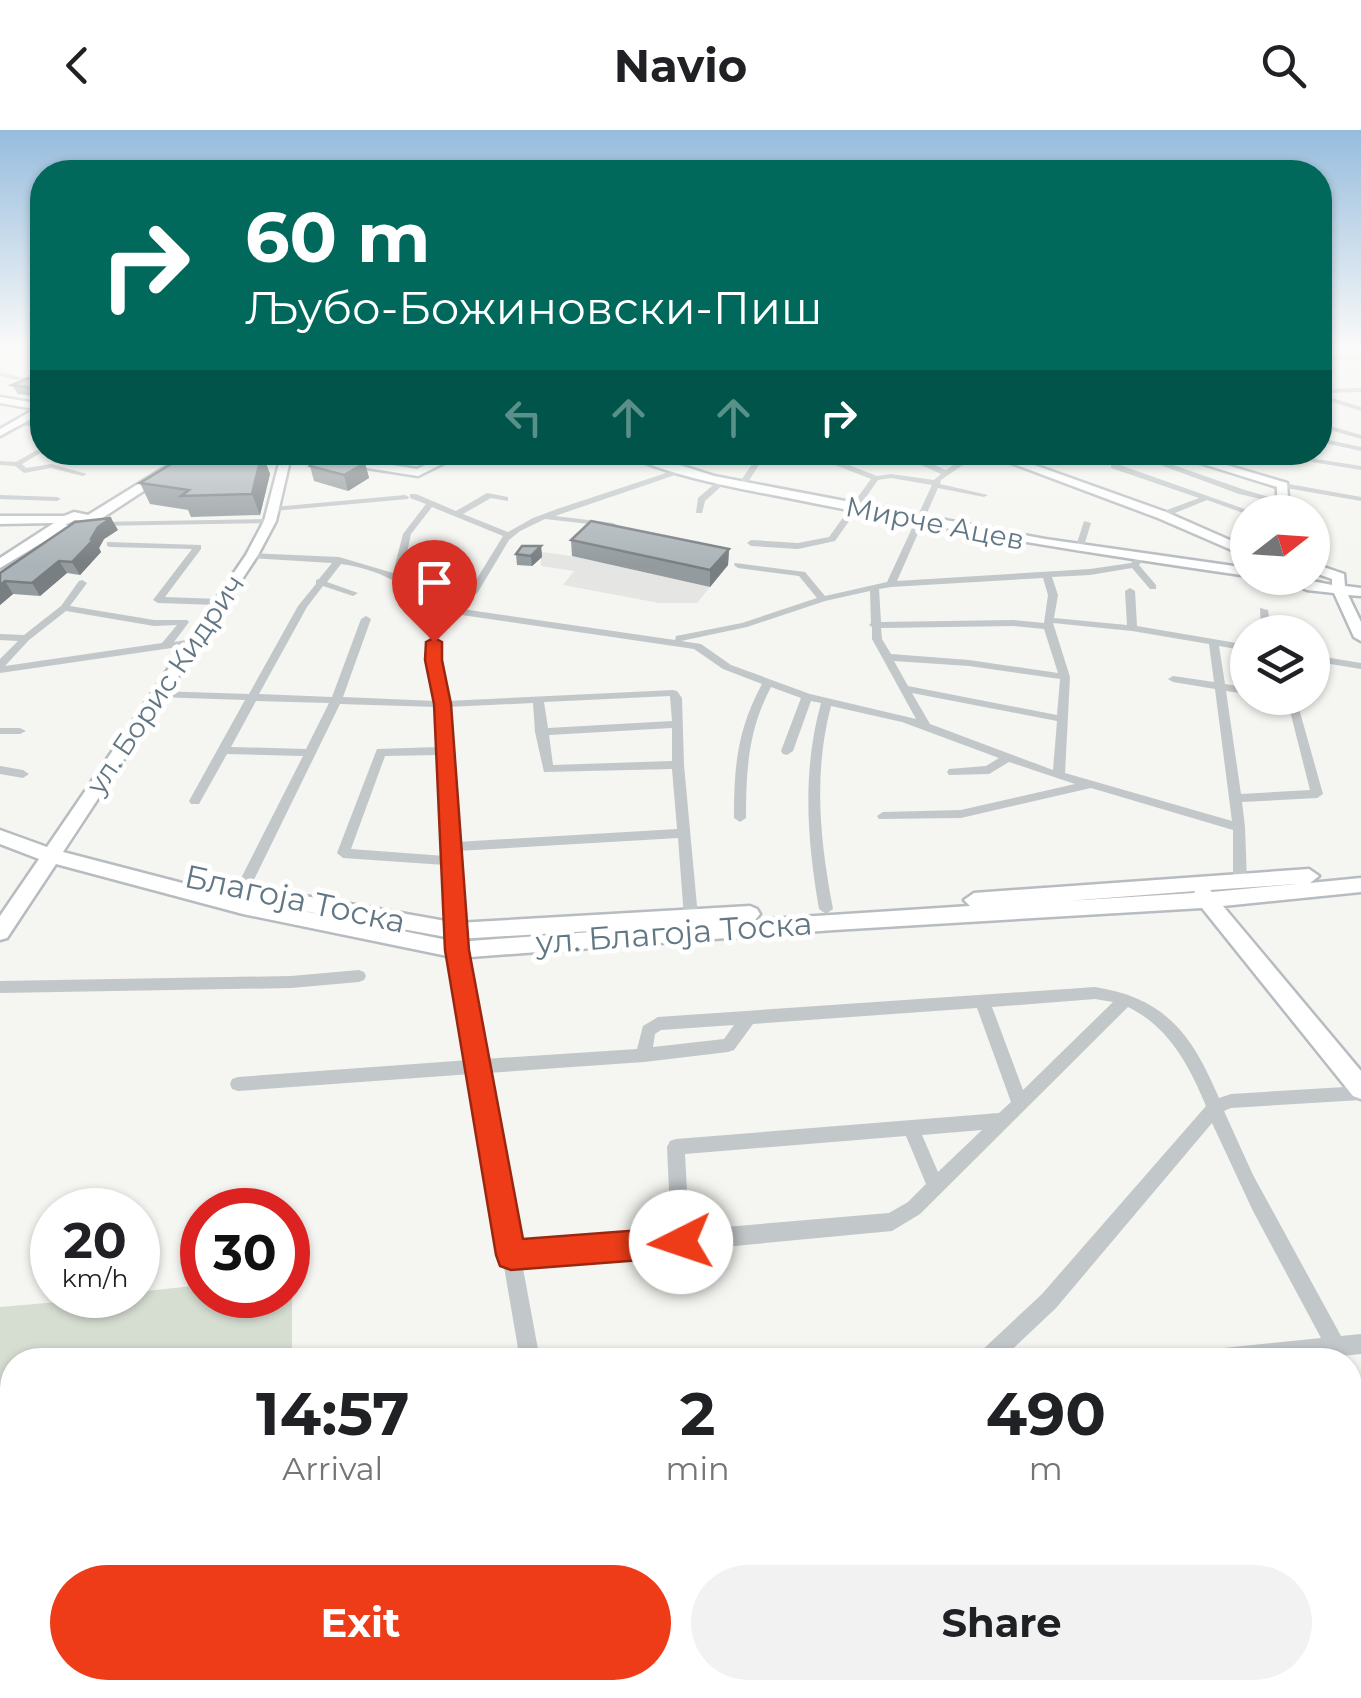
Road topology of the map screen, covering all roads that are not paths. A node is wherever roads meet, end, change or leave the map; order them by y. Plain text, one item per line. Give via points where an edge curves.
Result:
1 (24, 418) edge
2 (17, 423) junction
3 (30, 425) edge
4 (1332, 429) edge
5 (0, 433) edge
6 (1361, 438) edge
7 (1332, 443) edge
8 (1361, 449) edge
9 (30, 456) edge
10 (0, 463) edge
11 (1332, 463) edge
12 (16, 464) junction
13 (163, 465) edge
14 (177, 465) edge
15 (284, 465) edge
16 (357, 465) edge
17 (443, 465) edge
18 (665, 465) edge
19 (755, 465) edge
20 (843, 465) edge
21 (927, 465) edge
22 (956, 465) edge
23 (1022, 465) edge
24 (1165, 465) edge
25 (1215, 465) edge
26 (1114, 466) dead end
27 (1361, 468) edge
28 (680, 470) junction
29 (944, 472) junction
30 (83, 474) dead end
31 (876, 478) junction
32 (723, 481) junction
33 (936, 484) junction
34 (742, 485) junction
35 (1283, 485) junction
36 (412, 487) junction
37 (984, 495) dead end
38 (1250, 495) edge
39 (1283, 495) edge
40 (0, 497) edge
41 (505, 498) dead end
42 (1206, 498) junction
43 (56, 499) dead end
44 (1361, 499) edge
45 (430, 504) junction
46 (1230, 506) edge
47 (852, 508) junction
48 (699, 511) dead end
49 (458, 513) junction
50 (272, 515) junction
51 (1162, 515) junction
52 (546, 516) junction
53 (0, 520) edge
54 (90, 520) junction
55 (920, 520) junction
56 (1086, 523) dead end
57 (613, 525) edge
58 (61, 526) junction
59 (507, 535) junction
60 (110, 544) dead end
61 (751, 544) dead end
62 (1230, 545) edge
63 (500, 549) junction
64 (1079, 549) junction
65 (517, 550) edge
66 (252, 555) junction
67 (339, 560) junction
68 (1138, 562) junction
69 (0, 564) edge
70 (738, 565) dead end
71 (1230, 570) edge
72 (1046, 573) junction
73 (0, 575) edge
74 (397, 578) junction
75 (1330, 578) edge
76 (318, 582) junction
77 (1338, 582) junction
78 (82, 583) dead end
79 (1361, 583) edge
80 (891, 584) junction
81 (1330, 584) edge
82 (1153, 587) dead end
83 (875, 590) junction
84 (1130, 591) dead end
85 (1361, 592) edge
86 (353, 594) dead end
87 (1327, 595) edge
88 (823, 599) junction
89 (218, 602) junction
90 (1346, 605) junction
91 (64, 608) junction
92 (436, 608) junction
93 (458, 608) junction
94 (1263, 610) dead end
95 (1264, 615) edge
96 (366, 619) dead end
97 (1049, 623) junction
98 (874, 625) junction
99 (1132, 628) junction
100 (0, 637) edge
101 (1361, 637) edge
102 (26, 638) junction
103 (669, 640) junction
104 (192, 642) junction
105 (1214, 643) junction
106 (167, 644) junction
107 (1230, 645) edge
108 (885, 658) junction
109 (1330, 661) edge
110 (1361, 666) edge
111 (0, 668) edge
112 (1065, 677) junction
113 (1172, 679) dead end
114 (768, 684) junction
115 (1218, 686) junction
116 (903, 688) junction
117 (1230, 688) edge
118 (156, 694) junction
119 (251, 696) junction
120 (808, 697) junction
121 (538, 699) junction
122 (336, 701) junction
123 (827, 702) junction
124 (442, 704) junction
125 (1297, 715) edge
126 (1062, 719) junction
127 (676, 724) junction
128 (925, 726) junction
129 (20, 730) dead end
130 (0, 731) edge
131 (541, 732) junction
132 (223, 750) junction
133 (446, 751) junction
134 (787, 751) dead end
135 (311, 753) junction
136 (1009, 757) junction
137 (678, 764) junction
138 (0, 770) edge
139 (953, 772) dead end
140 (23, 774) dead end
141 (1059, 774) junction
142 (1092, 784) junction
143 (1236, 798) junction
144 (195, 801) dead end
145 (883, 816) dead end
146 (740, 818) dead end
147 (0, 827) edge
148 (1239, 827) junction
149 (682, 833) junction
150 (0, 837) edge
151 (54, 851) junction
152 (452, 854) junction
153 (1361, 872) edge
154 (1240, 882) junction
155 (1361, 885) edge
156 (242, 892) junction
157 (1201, 893) junction
158 (826, 909) junction
159 (691, 917) junction
160 (0, 932) edge
161 (457, 941) junction
162 (359, 976) dead end
163 (0, 987) edge
164 (1126, 999) junction
165 (982, 1002) junction
166 (748, 1018) junction
167 (644, 1055) junction
168 (477, 1067) junction
169 (238, 1084) dead end
170 (1361, 1091) edge
171 (1020, 1105) junction
172 (1216, 1106) junction
173 (1005, 1120) junction
174 (911, 1128) junction
175 (936, 1188) junction
176 (681, 1242) junction
177 (511, 1255) junction
178 (1361, 1344) edge
179 (1336, 1346) junction
180 (528, 1348) edge
181 (999, 1348) edge
182 (1318, 1348) edge

1 - 2 main road
2 - 3 street
2 - 5 main road
4 - 6 street
7 - 8 street
9 - 12 street
10 - 12 street
11 - 27 street
12 - 30 street via 24,471 51,466
13 - 54 main road
14 - 54 main road
15 - 50 main road, ул. Борис Кидрич
16 - 36 main road
17 - 36 main road
18 - 28 main road, Мирче Ацев
19 - 34 street
20 - 31 street
21 - 29 street
22 - 29 street
23 - 51 main road
24 - 38 street
25 - 35 main road
26 - 42 street
28 - 32 main road, Мирче Ацев
28 - 52 street
29 - 33 street
31 - 33 street
31 - 47 street
32 - 34 main road, Мирче Ацев
32 - 48 street via 700,500
33 - 37 street
33 - 55 street
34 - 47 main road, Мирче Ацев
35 - 39 main road
35 - 44 street
36 - 45 street
36 - 50 street via 386,499
40 - 43 street
41 - 49 street via 490,495
42 - 46 street
42 - 51 street
45 - 49 street
45 - 74 street via 407,534
47 - 55 main road, Мирче Ацев
47 - 61 street via 832,539
49 - 59 street
50 - 54 street via 240,522
50 - 66 main road, ул. Борис Кидрич
51 - 62 main road
52 - 57 street
52 - 59 street
53 - 58 main road
54 - 58 main road
55 - 64 main road, Мирче Ацев
55 - 80 street
56 - 64 street
58 - 69 main road
58 - 73 main road
59 - 63 street
60 - 89 street via 198,547 158,600
63 - 65 street
63 - 93 street via 478,590
64 - 68 main road, Мирче Ацев
66 - 67 street
66 - 89 main road, ул. Борис Кидрич
67 - 74 street
67 - 76 street
68 - 71 main road, Мирче Ацев
68 - 72 street
68 - 82 street
70 - 88 street via 802,574
72 - 80 street
72 - 97 street via 1054,595
74 - 92 street
75 - 77 main road
76 - 86 street
76 - 119 street
77 - 79 main road
77 - 81 main road
77 - 85 main road
77 - 90 main road
78 - 91 street
80 - 83 street
83 - 88 street
83 - 98 street
84 - 99 street
87 - 90 main road
88 - 103 street
89 - 104 main road, ул. Борис Кидрич
90 - 101 main road
91 - 102 street
91 - 106 street via 184,622
92 - 93 street
92 - 124 street via 433,660
93 - 103 street
94 - 95 street
96 - 122 street
97 - 98 street
97 - 99 street
97 - 112 street
98 - 108 street
99 - 105 street
100 - 102 street
102 - 111 street
103 - 114 street via 697,646
104 - 106 street
104 - 118 main road, ул. Борис Кидрич
105 - 107 street
105 - 115 street
106 - 111 street
108 - 112 street
108 - 116 street
109 - 110 street
112 - 126 street
113 - 115 street
114 - 120 street
114 - 146 street via 743,736
115 - 117 street
115 - 143 street
116 - 126 street
116 - 128 street
118 - 119 street
118 - 151 main road, ул. Борис Кидрич
119 - 122 street
119 - 132 street
120 - 123 street
120 - 134 street
121 - 124 street
121 - 127 street via 673,692
121 - 131 street
122 - 124 street
122 - 135 street
123 - 128 street
123 - 158 street via 814,751
124 - 133 street
125 - 143 street via 1317,794
126 - 141 street
127 - 131 street
127 - 137 street
128 - 136 street
129 - 130 street
131 - 137 street via 546,766 554,770
132 - 135 street
132 - 144 street
133 - 152 street
133 - 152 street via 381,752 343,853
135 - 156 street
136 - 139 street via 989,770
136 - 141 street
137 - 149 street
138 - 140 street
141 - 142 street
142 - 145 street via 961,814
142 - 148 street
143 - 148 street
147 - 151 main road, Благоја Тоска
148 - 154 street
149 - 152 street
149 - 159 street
150 - 151 main road, ул. Благоја Тоска
151 - 156 main road, Благоја Тоска
151 - 160 main road, ул. Борис Кидрич
151 - 161 main road, ул. Благоја Тоска via 244,906
152 - 161 street
153 - 154 main road
154 - 157 main road
155 - 157 main road, ул. Благоја Тоска
156 - 161 main road, Благоја Тоска
157 - 158 main road, Благоја Тоска
157 - 161 main road, ул. Благоја Тоска via 815,923
157 - 170 main road
158 - 159 main road, Благоја Тоска
159 - 161 main road, Благоја Тоска
161 - 168 street
162 - 163 street
164 - 165 street via 1095,993
164 - 171 street
164 - 172 street via 1169,1027
165 - 166 street
165 - 171 street
166 - 167 street via 728,1044
166 - 167 street via 658,1024 648,1032
167 - 168 street
168 - 169 street
168 - 177 street
170 - 172 street
171 - 173 street
172 - 179 street via 1234,1154
172 - 181 street via 1050,1302
173 - 174 street
173 - 175 street
174 - 175 street
174 - 176 street via 676,1147
175 - 176 street via 892,1222
176 - 177 street
177 - 180 street
178 - 179 street
179 - 182 street

